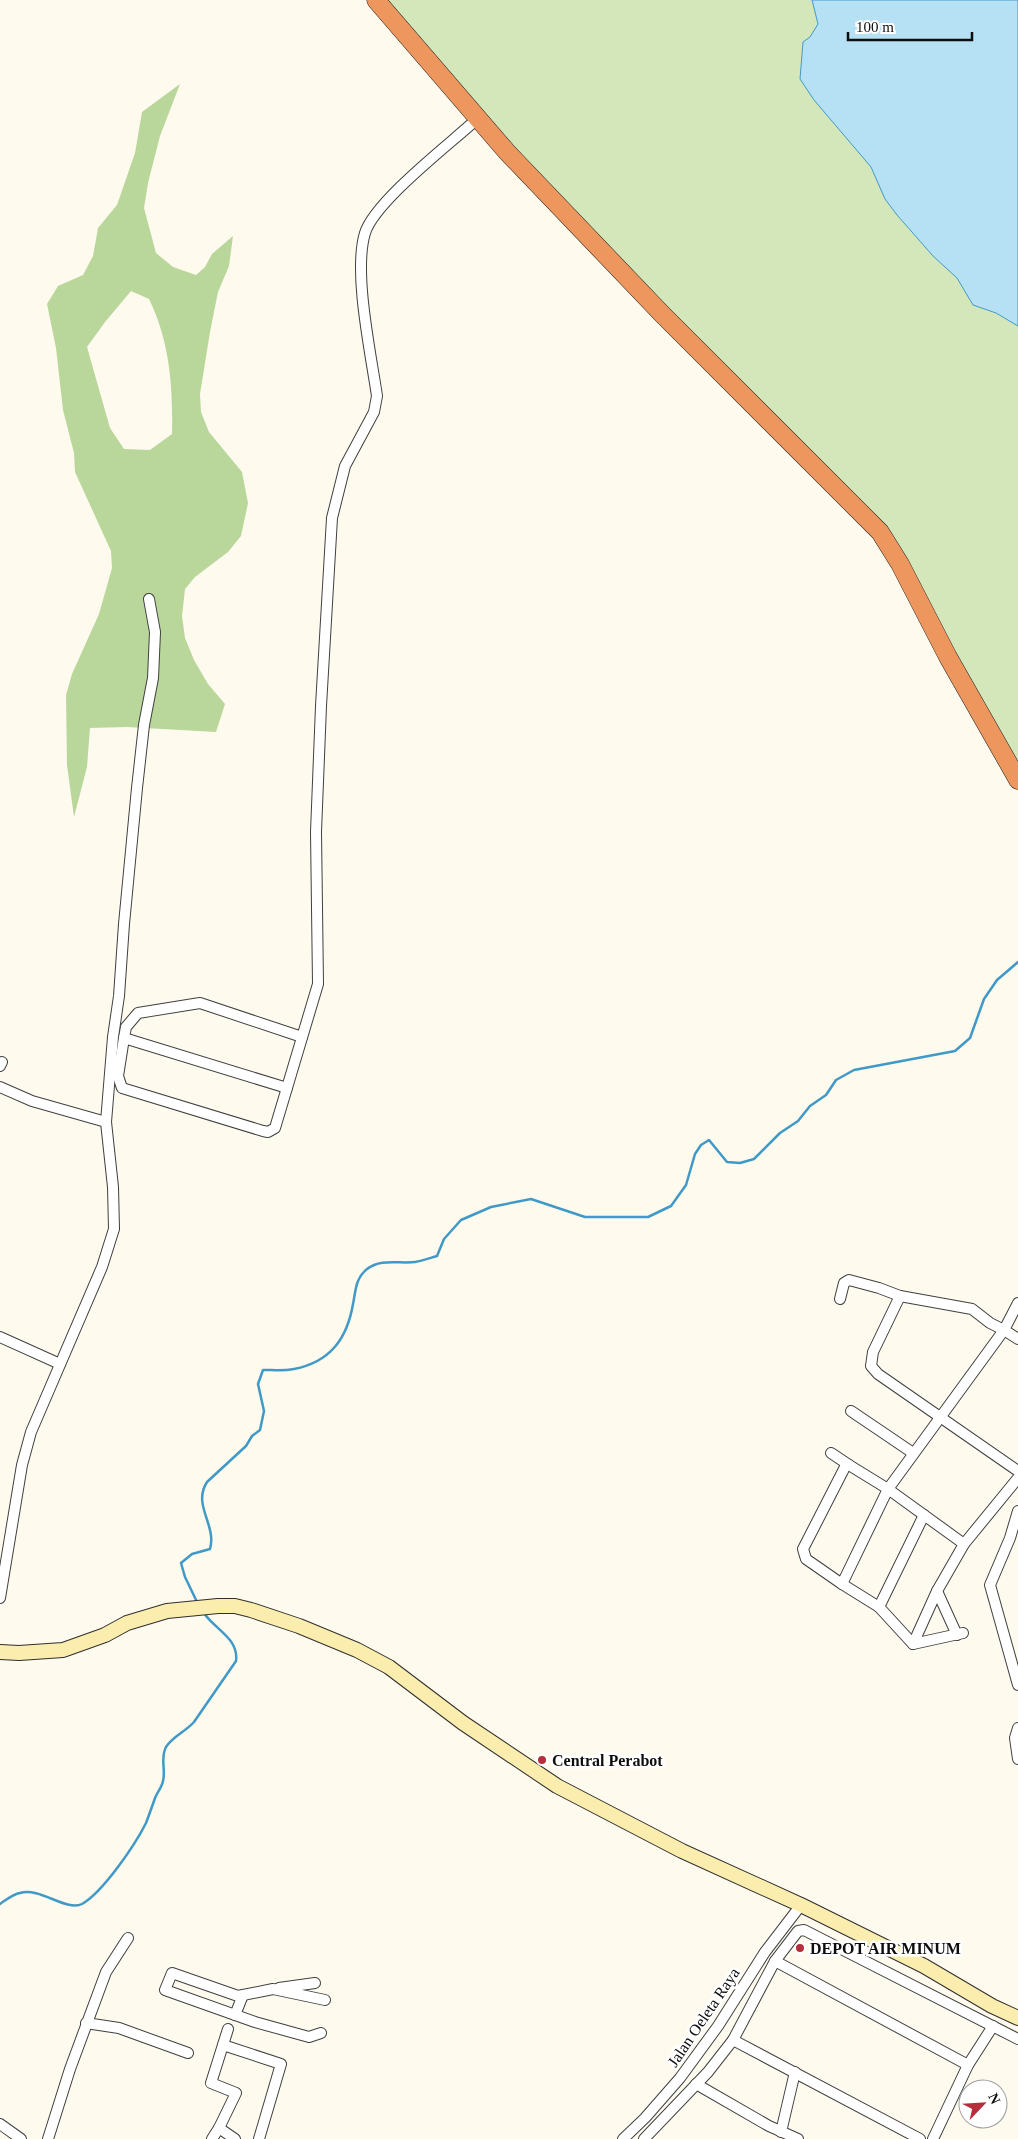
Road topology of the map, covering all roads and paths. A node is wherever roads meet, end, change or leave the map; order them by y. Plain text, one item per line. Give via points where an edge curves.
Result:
1 (376, 0) edge
2 (477, 119) junction
3 (149, 599) dead end
4 (1018, 780) edge
5 (302, 1037) junction
6 (124, 1038) junction
7 (0, 1087) edge
8 (287, 1088) junction
9 (106, 1122) junction
10 (900, 1296) junction
11 (840, 1299) dead end
12 (1018, 1303) edge
13 (1004, 1330) junction
14 (0, 1337) edge
15 (1018, 1339) edge
16 (60, 1364) junction
17 (851, 1411) dead end
18 (941, 1417) junction
19 (830, 1453) dead end
20 (912, 1453) junction
21 (849, 1465) junction
22 (1018, 1471) edge
23 (1018, 1478) edge
24 (888, 1489) junction
25 (1018, 1511) edge
26 (924, 1515) junction
27 (964, 1544) junction
28 (842, 1584) junction
29 (937, 1591) junction
30 (0, 1598) edge
31 (879, 1607) junction
32 (913, 1644) junction
33 (0, 1652) edge
34 (1018, 1685) edge
35 (1018, 1728) edge
36 (1018, 1759) edge
37 (801, 1905) junction
38 (128, 1938) dead end
39 (775, 1960) junction
40 (315, 1983) dead end
41 (273, 1989) junction
42 (243, 1995) junction
43 (325, 2000) dead end
44 (235, 2015) junction
45 (1018, 2018) edge
46 (86, 2023) junction
47 (993, 2026) junction
48 (228, 2029) dead end
49 (320, 2033) dead end
50 (1018, 2039) edge
51 (733, 2040) junction
52 (223, 2045) junction
53 (188, 2053) dead end
54 (968, 2065) junction
55 (795, 2072) junction
56 (696, 2084) junction
57 (0, 2124) edge
58 (219, 2128) junction
59 (781, 2132) junction
60 (21, 2139) edge
61 (48, 2139) edge
62 (212, 2139) edge
63 (235, 2139) edge
64 (259, 2139) edge
65 (623, 2139) edge
66 (644, 2139) edge
67 (798, 2139) edge
68 (920, 2139) edge
69 (933, 2139) edge

1 - 2 highway
2 - 4 highway via 662,314 880,532
2 - 5 street via 395,192 366,231 363,244 363,297 377,396 374,412 345,466 330,536 316,832 319,973 315,998
3 - 9 street via 155,632 153,678 137,788
5 - 6 street via 200,1002 138,1013 126,1027
5 - 8 street
6 - 8 street
6 - 8 street via 118,1076 122,1088 139,1094 268,1132 275,1128
7 - 9 street via 32,1101
9 - 16 street via 114,1228 102,1267
10 - 11 street via 849,1280 844,1283
10 - 13 street via 967,1307
10 - 18 street via 873,1352 871,1366
12 - 13 street
13 - 15 street
13 - 18 street
14 - 16 street
16 - 30 street via 31,1432 22,1465
17 - 20 street
18 - 20 street
18 - 22 street
19 - 21 street
20 - 24 street
21 - 24 street
21 - 28 street via 844,1467 803,1552 806,1559
23 - 27 street
24 - 26 street
24 - 28 street
25 - 34 street via 990,1585
26 - 27 street
26 - 31 street
27 - 29 street
28 - 31 street
29 - 32 street
29 - 32 street via 960,1634
31 - 32 street
33 - 37 street via 63,1650 105,1635 127,1623 167,1611 235,1606 266,1615 357,1650 389,1667 557,1786 682,1852
35 - 36 street via 1015,1738
37 - 45 street via 924,1966
37 - 65 street, Jalan Oeleta Raya via 765,1952 680,2078
38 - 46 street via 106,1972
39 - 47 street via 795,1934 804,1930
39 - 51 street
39 - 54 street
40 - 41 street
41 - 42 street
41 - 43 street
42 - 44 street
42 - 44 street via 172,1973 165,1990
44 - 49 street via 309,2037
46 - 53 street via 118,2028
46 - 61 street
47 - 50 street
47 - 54 street
48 - 52 street
51 - 55 street
51 - 56 street
52 - 58 street via 211,2083 236,2093
52 - 64 street via 281,2064
54 - 69 street
55 - 59 street
55 - 68 street
56 - 59 street
56 - 66 street
57 - 60 street
58 - 62 street
58 - 63 street
59 - 67 street

